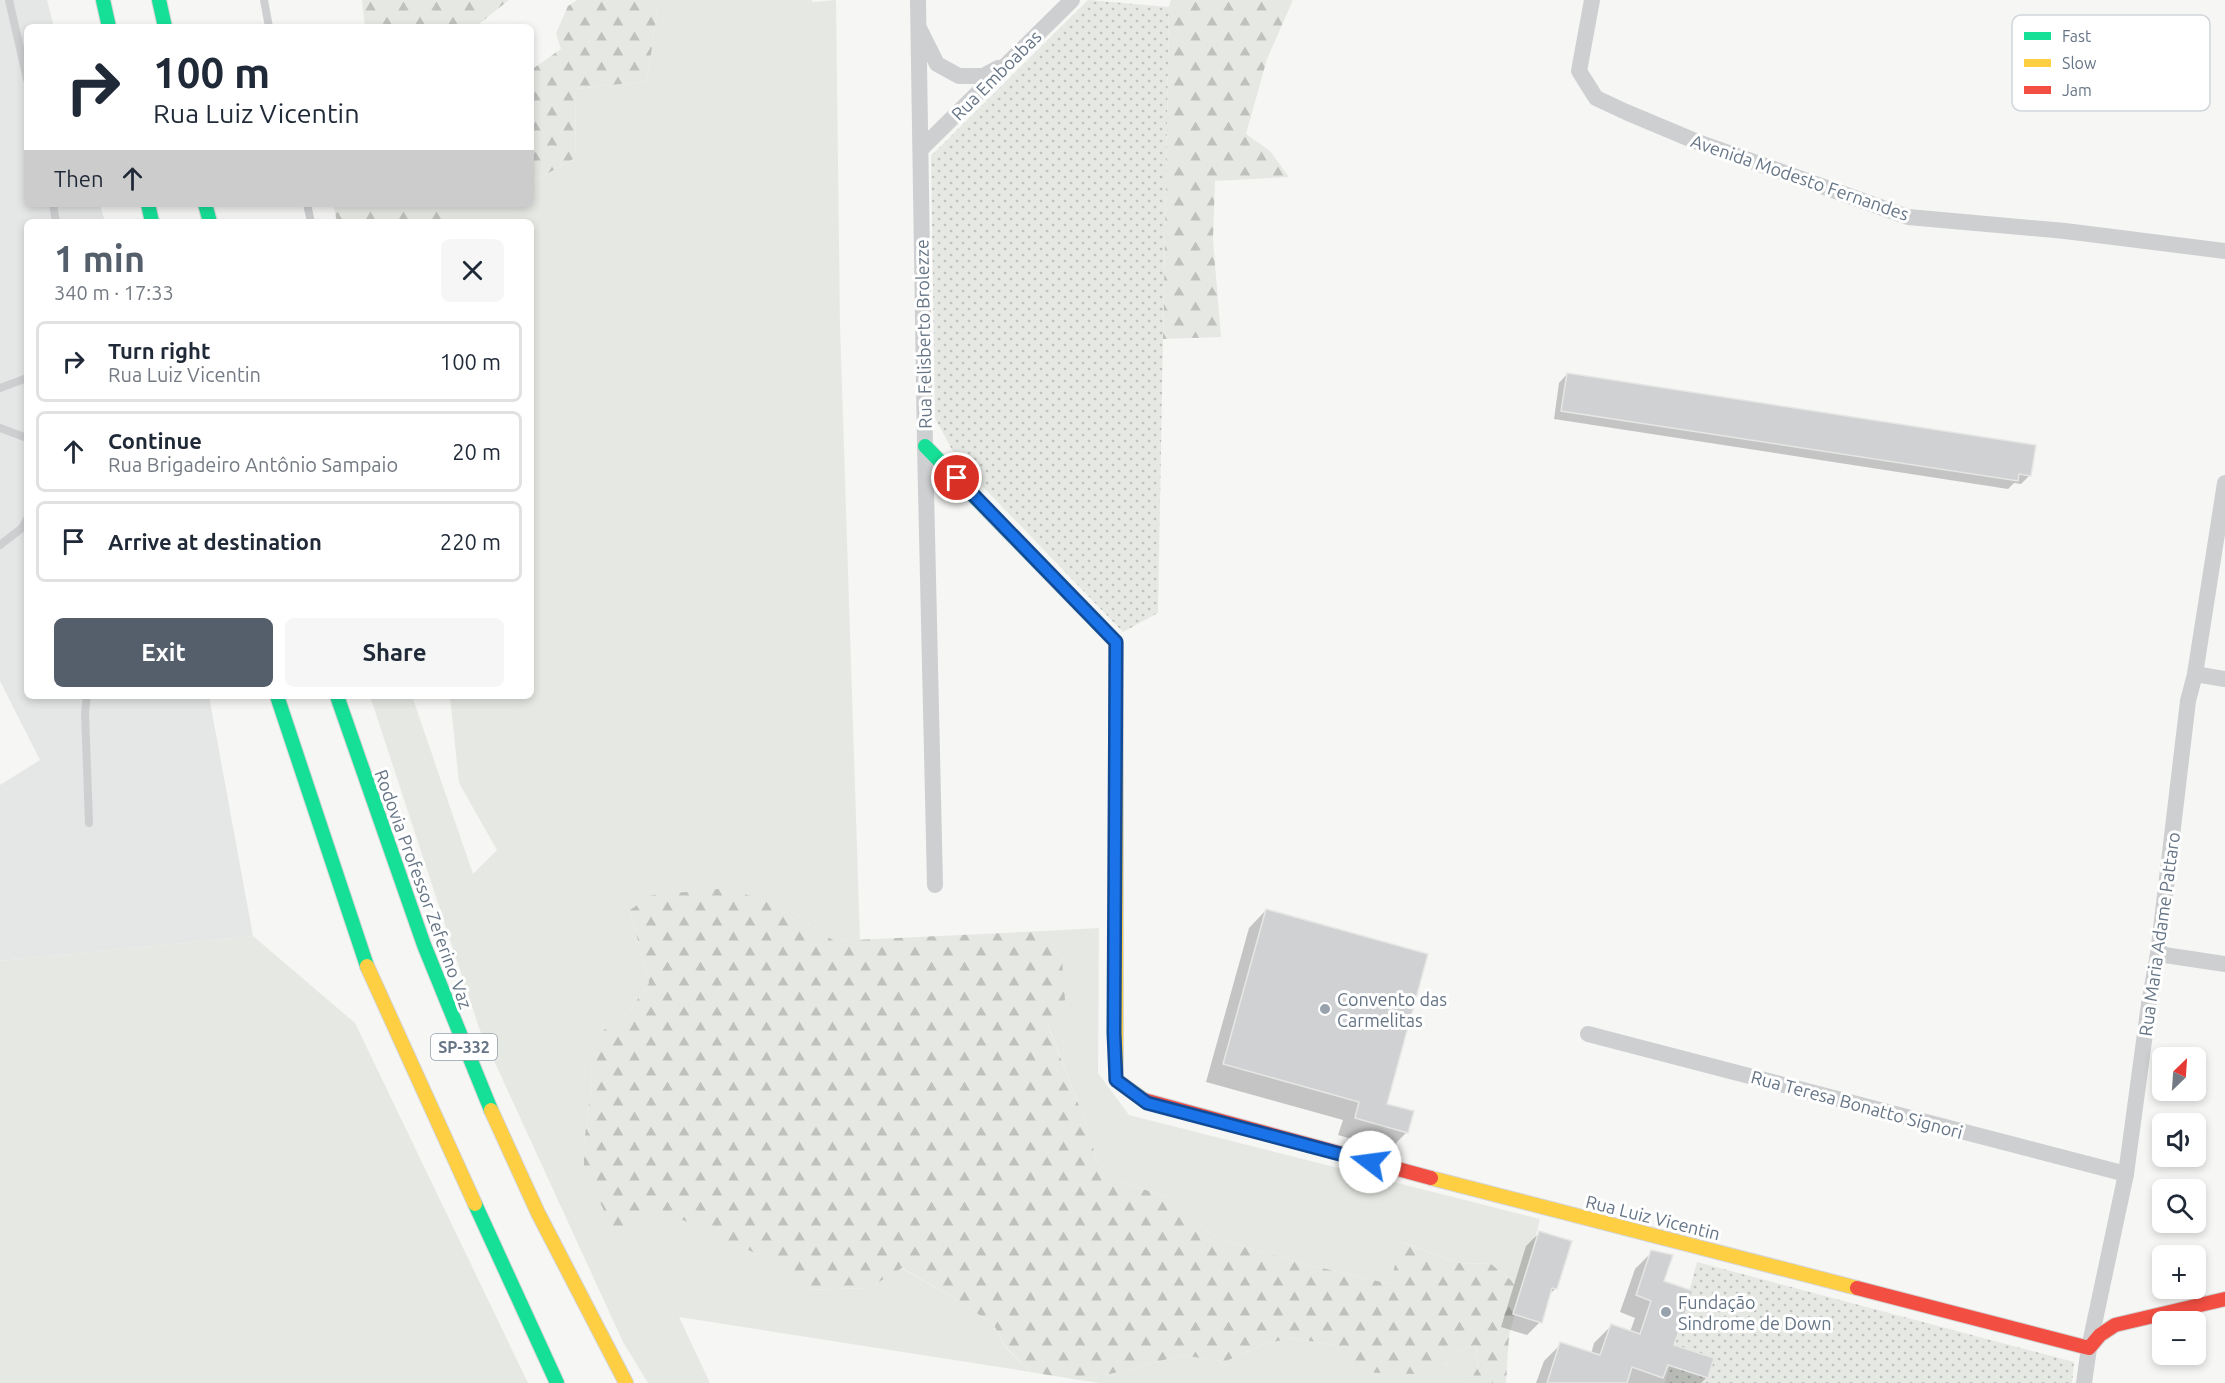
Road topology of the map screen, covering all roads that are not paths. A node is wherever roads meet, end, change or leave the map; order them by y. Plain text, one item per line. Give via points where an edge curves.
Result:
1 (9, 0) edge
2 (103, 0) edge
3 (159, 0) edge
4 (264, 0) edge
5 (918, 0) edge
6 (1072, 0) edge
7 (1592, 0) edge
8 (108, 24) edge
9 (164, 24) edge
10 (268, 24) edge
11 (918, 27) junction
12 (1011, 60) junction
13 (24, 66) edge
14 (921, 149) junction
15 (2225, 250) edge
16 (24, 379) edge
17 (0, 388) edge
18 (0, 428) edge
19 (24, 437) edge
20 (925, 446) junction
21 (2225, 483) edge
22 (24, 524) edge
23 (0, 545) edge
24 (2195, 674) junction
25 (2225, 679) edge
26 (87, 699) edge
27 (278, 699) edge
28 (338, 699) edge
29 (89, 823) dead end
30 (935, 885) dead end
31 (2158, 954) junction
32 (2225, 964) edge
33 (1588, 1034) dead end
34 (2126, 1174) junction
35 (2225, 1299) edge
36 (2089, 1348) junction
37 (557, 1383) edge
38 (626, 1383) edge
39 (2084, 1383) edge

1 - 13 lane
2 - 8 main road
3 - 9 main road
4 - 10 lane
5 - 11 street, Rua Felisberto Brolezze
6 - 12 street, Rua Emboabas
7 - 15 street, Avenida Modesto Fernandes via 1580,71 1596,98 1695,141 1908,218
11 - 12 street via 937,64 958,76 983,76
11 - 14 street, Rua Felisberto Brolezze
12 - 14 street, Rua Emboabas
14 - 20 street, Rua Felisberto Brolezze
16 - 17 lane
18 - 19 lane
20 - 30 street, Rua Felisberto Brolezze
20 - 36 main road, Rua Luiz Vicentin via 1116,642 1116,1080 1147,1103
21 - 24 street, Rua Maria Adame Pattaro
22 - 23 lane
24 - 25 street
24 - 31 street, Rua Maria Adame Pattaro via 2188,701
26 - 29 lane
27 - 37 main road, SP-332 via 368,970
28 - 38 main road, Rodovia Professor Zeferino Vaz / SP-332 via 392,861 460,1038 526,1189
31 - 32 street
31 - 34 street, Rua Maria Adame Pattaro
33 - 34 street, Rua Teresa Bonatto Signori
34 - 36 street, Rua Maria Adame Pattaro
35 - 36 main road via 2115,1325
36 - 39 street, Rua Maria Adame Pattaro

